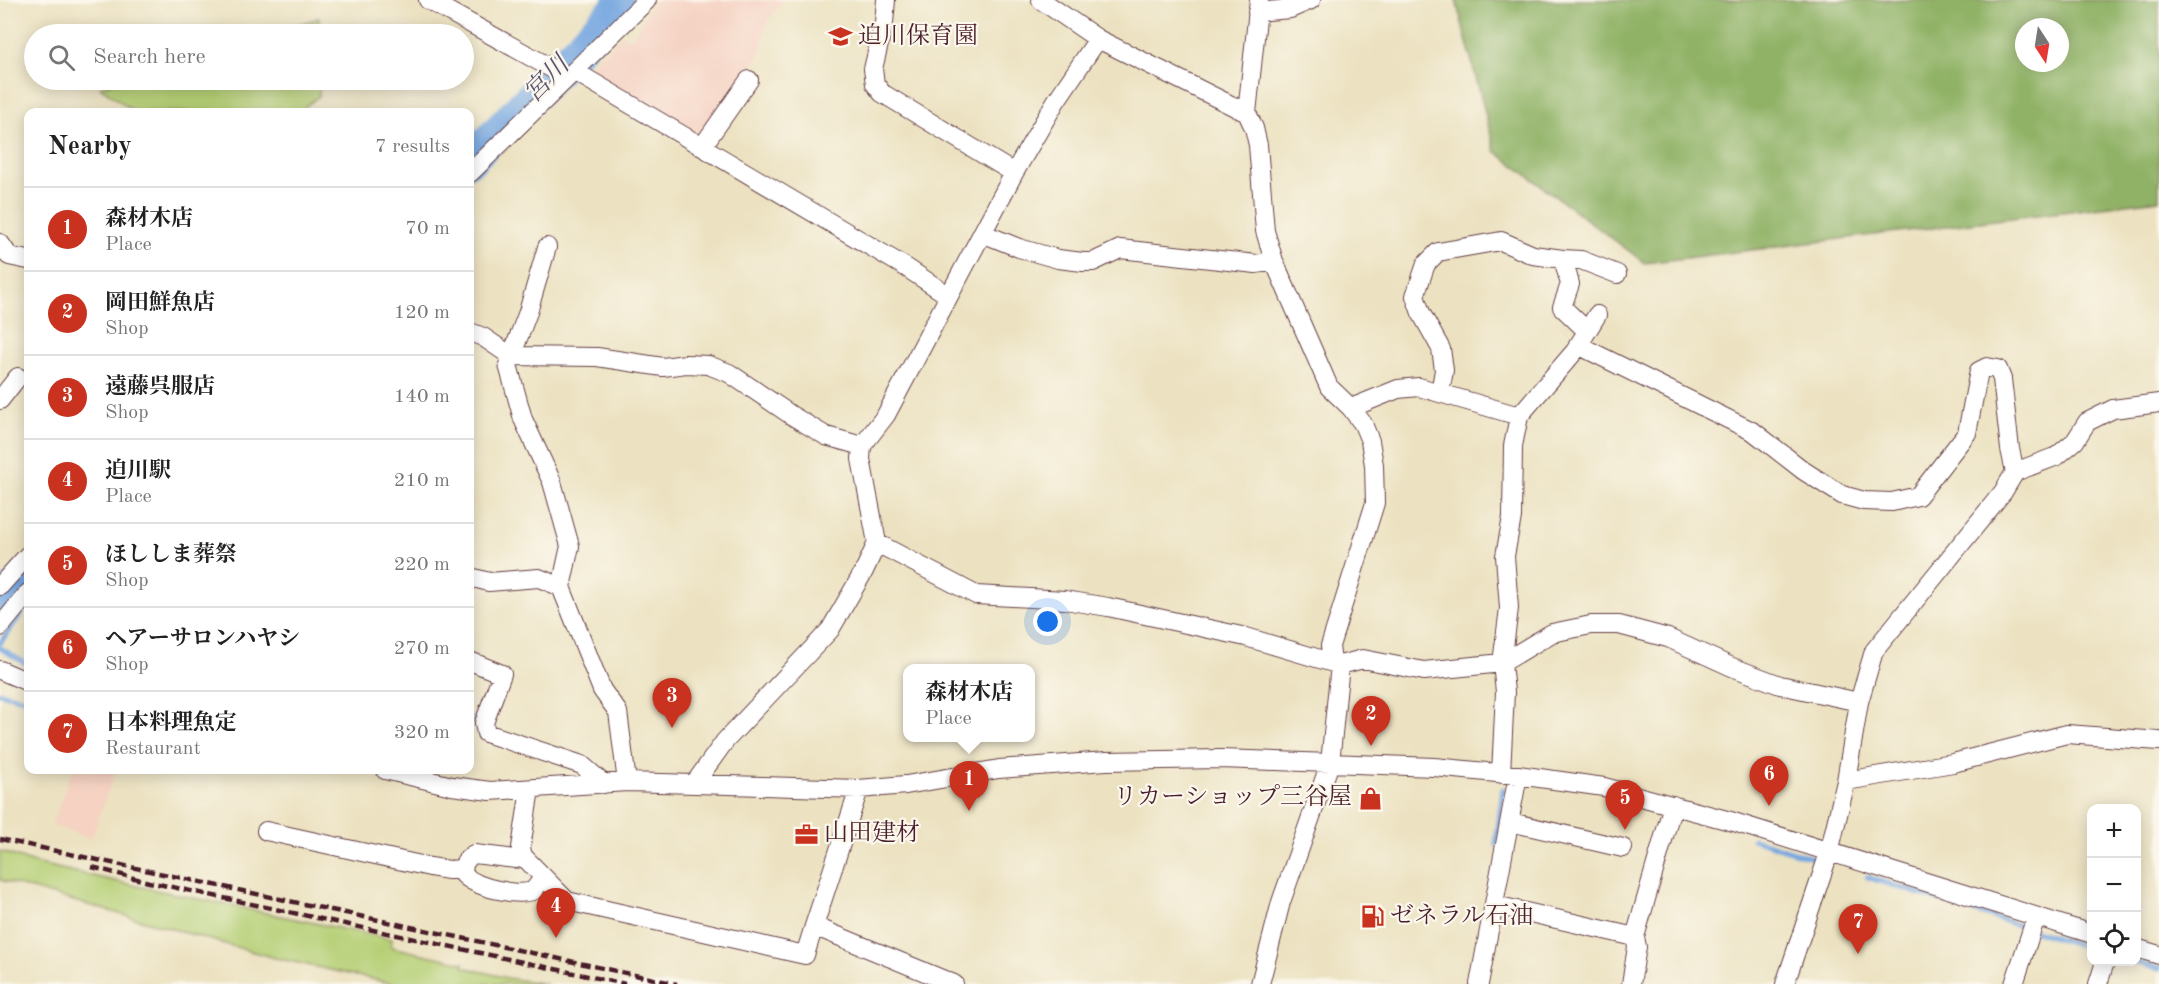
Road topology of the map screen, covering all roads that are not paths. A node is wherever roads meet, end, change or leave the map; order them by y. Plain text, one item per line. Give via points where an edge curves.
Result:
1 (428, 0) edge
2 (646, 0) edge
3 (886, 0) edge
4 (1041, 0) edge
5 (1311, 0) edge
6 (1258, 6) edge
7 (472, 24) edge
8 (474, 25) edge
9 (1098, 39) junction
10 (563, 73) junction
11 (749, 80) dead end
12 (1247, 113) junction
13 (702, 147) junction
14 (474, 169) edge
15 (1014, 172) junction
16 (982, 233) junction
17 (0, 243) edge
18 (547, 247) dead end
19 (24, 259) edge
20 (1563, 259) junction
21 (1274, 261) junction
22 (1617, 274) dead end
23 (949, 296) junction
24 (1587, 330) junction
25 (474, 334) edge
26 (511, 357) junction
27 (0, 374) edge
28 (23, 377) edge
29 (1440, 393) junction
30 (0, 400) edge
31 (2159, 403) edge
32 (1351, 408) junction
33 (1519, 416) junction
34 (862, 446) junction
35 (2015, 472) junction
36 (877, 543) junction
37 (24, 559) edge
38 (474, 578) edge
39 (0, 586) edge
40 (561, 586) junction
41 (24, 598) edge
42 (0, 627) edge
43 (474, 663) edge
44 (1503, 663) junction
45 (1336, 664) junction
46 (0, 670) edge
47 (24, 680) edge
48 (1859, 702) junction
49 (2159, 741) edge
50 (1330, 762) junction
51 (402, 774) edge
52 (1509, 774) junction
53 (1846, 781) junction
54 (627, 782) junction
55 (604, 784) junction
56 (694, 784) junction
57 (530, 789) junction
58 (859, 789) junction
59 (1673, 805) junction
60 (1510, 822) junction
61 (266, 831) dead end
62 (1623, 848) dead end
63 (1830, 853) junction
64 (523, 856) junction
65 (463, 869) junction
66 (543, 878) junction
67 (1495, 905) junction
68 (814, 926) junction
69 (2033, 926) junction
70 (2087, 933) edge
71 (1635, 937) junction
72 (2141, 950) edge
73 (2159, 955) edge
74 (2104, 966) edge
75 (954, 984) edge
76 (1260, 984) edge
77 (1479, 984) edge
78 (1631, 984) edge
79 (1785, 984) edge
80 (2014, 984) edge
81 (2098, 984) edge

1 - 7 street
2 - 10 street
3 - 15 street via 873,69 875,84 882,93
4 - 9 street
5 - 6 street via 1290,9
6 - 12 street
8 - 10 street
9 - 12 street
9 - 15 street
10 - 13 street
10 - 14 street
11 - 13 street
12 - 21 street via 1258,146 1265,231
13 - 23 street
15 - 16 street
16 - 21 street via 1019,249 1083,262 1093,262 1120,249 1256,264
16 - 23 street
17 - 19 street via 9,256
18 - 26 street
20 - 22 street via 1581,260
20 - 24 street via 1569,284 1562,307
20 - 29 street via 1533,255 1501,241 1438,252 1425,264 1415,296 1442,349
21 - 32 street via 1329,387
23 - 34 street via 886,415
24 - 33 street
24 - 35 street via 1754,432 1842,495 1864,501 1892,502 1918,496 1967,433 1978,371 1987,367 1998,369
25 - 26 street
26 - 34 street via 597,357 663,367 708,365 729,373 826,436
26 - 40 street via 508,365 523,419 552,482 570,546
27 - 28 street
28 - 30 street
29 - 32 street via 1419,387 1398,389
29 - 33 street
31 - 35 street via 2113,409 2087,422 2075,441 2057,456
32 - 45 street via 1364,424 1370,441 1375,503 1330,646
33 - 44 street via 1513,446 1512,517 1505,556 1509,608
34 - 36 street
35 - 48 street via 1874,651
36 - 45 street via 976,596 1108,606 1246,637
36 - 56 street via 830,630 725,741
37 - 39 street
38 - 40 street via 489,582 539,578
40 - 54 street via 602,690 618,712
41 - 42 street
43 - 55 street via 502,674 484,723 486,733 582,765
44 - 45 street via 1424,671 1363,658
44 - 48 street via 1552,633 1591,625 1619,625 1668,638 1780,685
44 - 52 street
45 - 50 street
46 - 47 street
48 - 53 street
49 - 53 street via 2067,734 1953,763
50 - 52 street
50 - 58 street via 1106,761 999,769
50 - 76 street via 1281,902
51 - 57 street via 490,791
52 - 59 street via 1604,787
52 - 60 street
53 - 63 street
54 - 55 street
54 - 56 street
55 - 57 street
56 - 58 street
57 - 64 street
58 - 68 street
59 - 63 street
59 - 71 street
60 - 62 street
60 - 67 street
61 - 65 street via 430,867
63 - 69 street
63 - 79 street
64 - 65 street via 516,859 474,854
64 - 66 street
65 - 66 street via 464,875 476,884 518,894 533,891
66 - 68 street via 567,901 805,956
67 - 71 street
67 - 77 street
68 - 75 street
69 - 70 street
69 - 80 street
71 - 78 street
72 - 73 street
74 - 81 street

